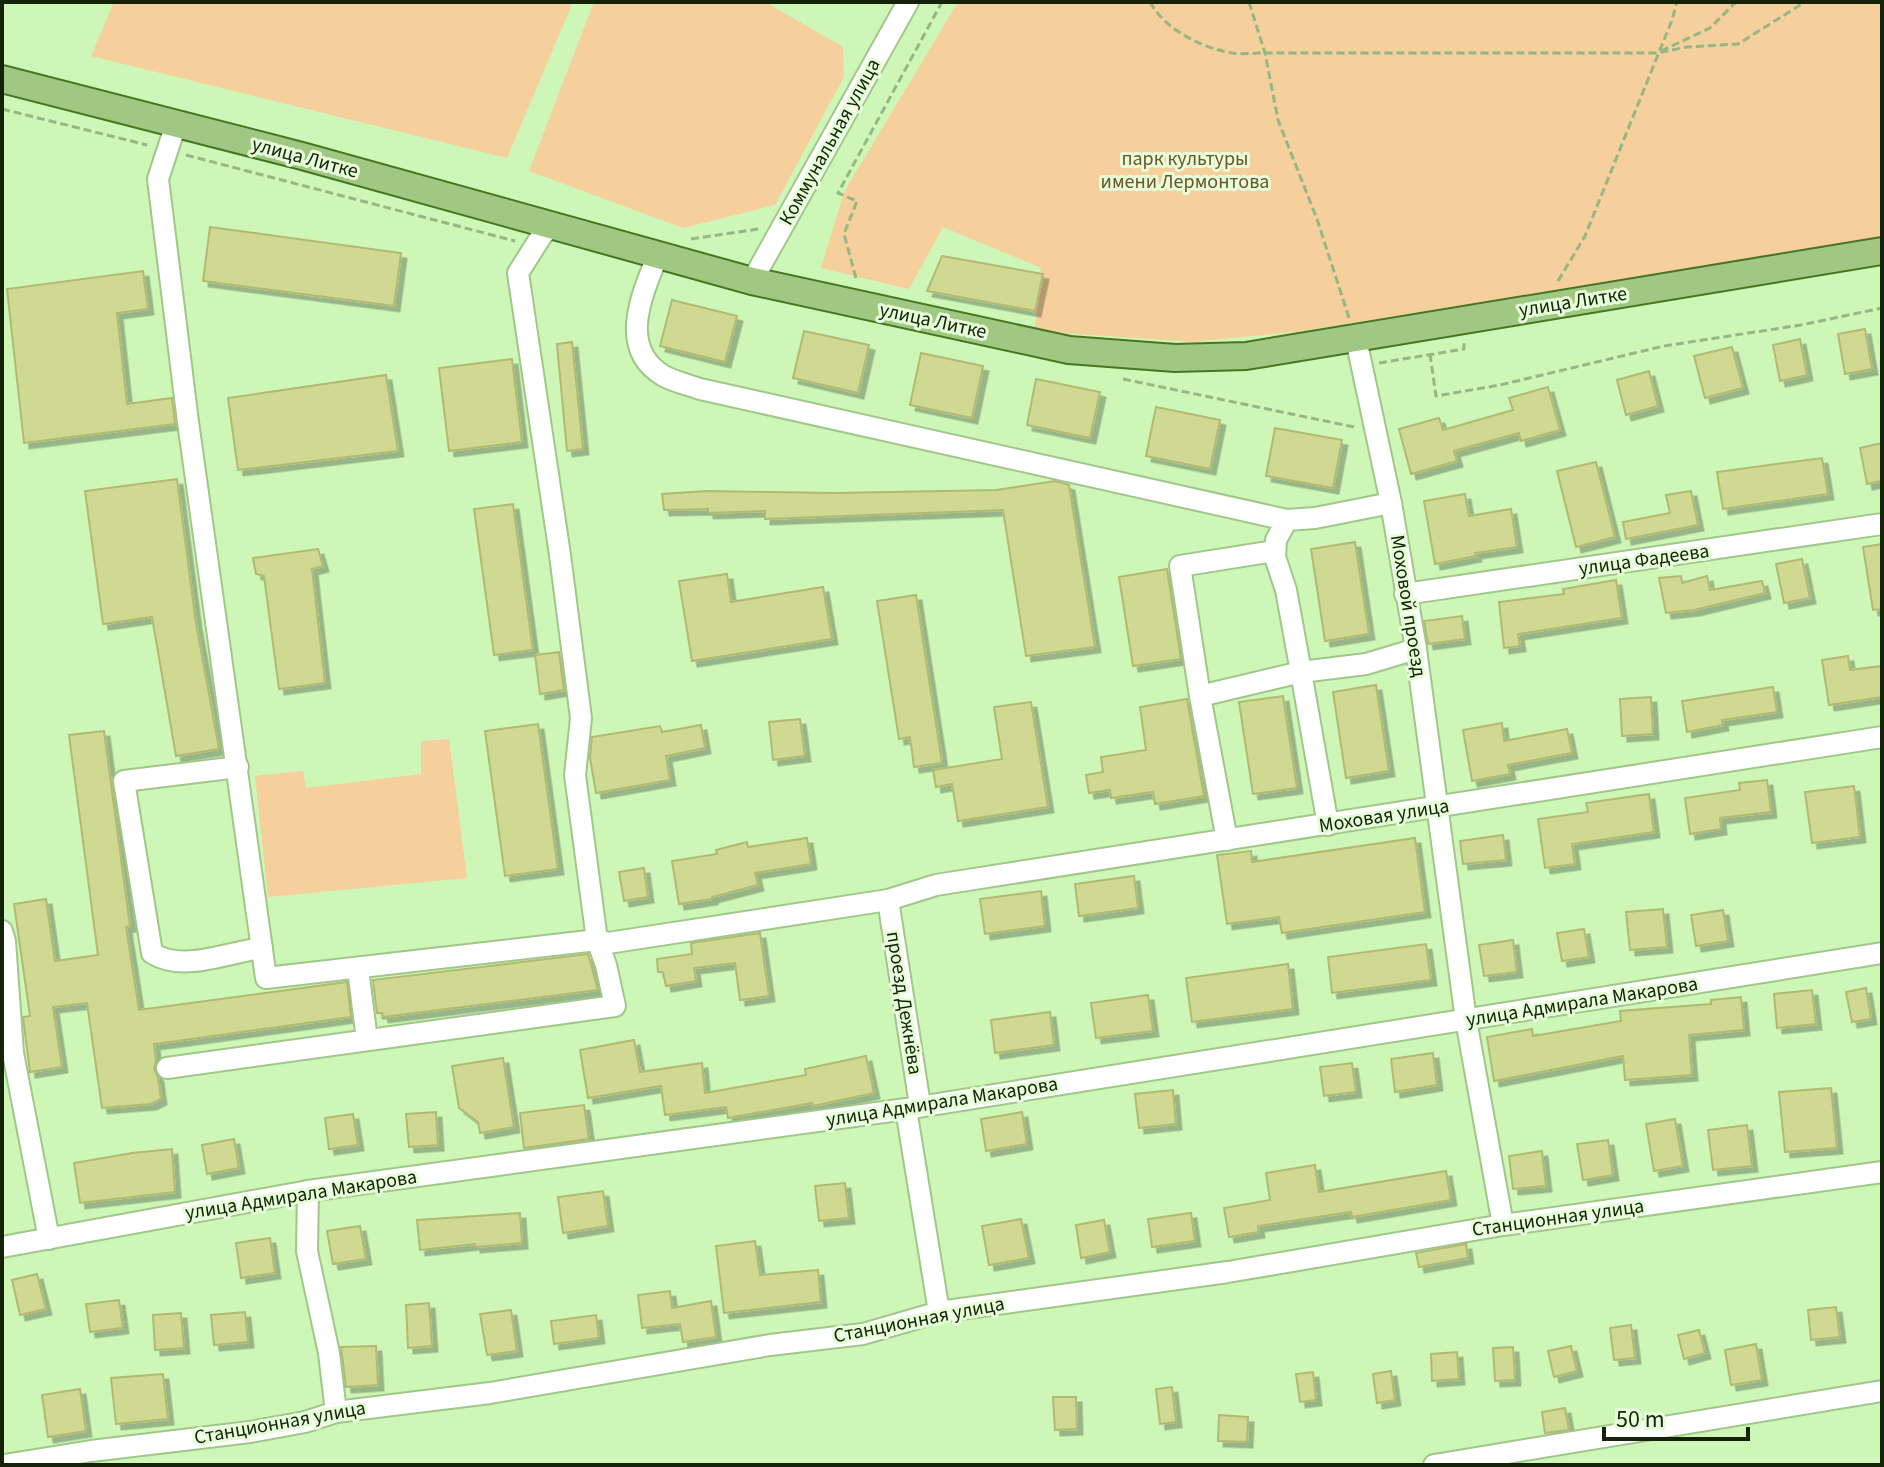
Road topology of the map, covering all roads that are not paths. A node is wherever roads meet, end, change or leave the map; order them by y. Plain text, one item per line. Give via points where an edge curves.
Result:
1 (908, 2) edge
2 (2, 79) edge
3 (176, 124) junction
4 (552, 226) junction
5 (1882, 251) edge
6 (658, 255) junction
7 (752, 281) junction
8 (1356, 339) junction
9 (1391, 503) junction
10 (1287, 520) junction
11 (1882, 524) edge
12 (1275, 551) junction
13 (1405, 594) junction
14 (1416, 649) junction
15 (1301, 672) junction
16 (1200, 696) junction
17 (1882, 737) edge
18 (238, 767) junction
19 (1438, 807) junction
20 (1328, 825) junction
21 (1227, 840) junction
22 (888, 900) junction
23 (2, 931) edge
24 (597, 940) junction
25 (262, 948) junction
26 (1882, 953) edge
27 (358, 969) junction
28 (1466, 1020) junction
29 (367, 1040) junction
30 (8, 1054) edge
31 (167, 1068) dead end
32 (913, 1107) junction
33 (1882, 1172) edge
34 (308, 1191) junction
35 (1503, 1225) junction
36 (49, 1239) junction
37 (2, 1247) edge
38 (939, 1312) junction
39 (1882, 1391) edge
40 (336, 1412) junction
41 (4, 1465) edge
42 (1434, 1465) edge

1 - 7 street, Коммунальная улица
2 - 3 main road, улица Литке
3 - 4 main road, улица Литке
3 - 18 street via 158,179
4 - 6 main road, улица Литке
4 - 24 street via 518,273 581,718 575,775
5 - 8 main road, улица Литке
6 - 7 main road, улица Литке
6 - 10 street via 635,334 645,361 664,376 700,389
7 - 8 main road, улица Литке via 1069,350 1175,358 1231,356
8 - 9 street, Моховой проезд
9 - 10 street
9 - 13 street, Моховой проезд
10 - 12 street
11 - 13 street, улица Фадеева
12 - 15 street
12 - 16 street via 1180,566
13 - 14 street, Моховой проезд
14 - 15 street via 1366,664
14 - 19 street, Моховой проезд
15 - 16 street
15 - 20 street
16 - 21 street
17 - 19 street, Моховая улица
18 - 25 street
18 - 25 street via 124,781 152,953 164,961 182,962
19 - 20 street, Моховая улица
19 - 28 street, Моховой проезд
20 - 21 street, Моховая улица
21 - 22 street, Моховая улица via 936,885
22 - 24 street, Моховая улица via 608,943
22 - 32 street, проезд Дежнёва
23 - 30 street
24 - 27 street, Моховая улица
24 - 29 street via 615,1006
25 - 27 street, Моховая улица via 266,978
26 - 28 street, улица Адмирала Макарова
27 - 29 street
28 - 32 street, улица Адмирала Макарова
28 - 35 street, Моховой проезд
29 - 31 street
30 - 36 street
32 - 34 street, улица Адмирала Макарова
32 - 38 street, проезд Дежнёва
33 - 35 street, Станционная улица
34 - 36 street, улица Адмирала Макарова
34 - 40 street via 307,1251
35 - 38 street, Станционная улица via 1243,1270
36 - 37 street, улица Адмирала Макарова
38 - 40 street, Станционная улица via 863,1334
39 - 42 street
40 - 41 street, Станционная улица via 250,1432

